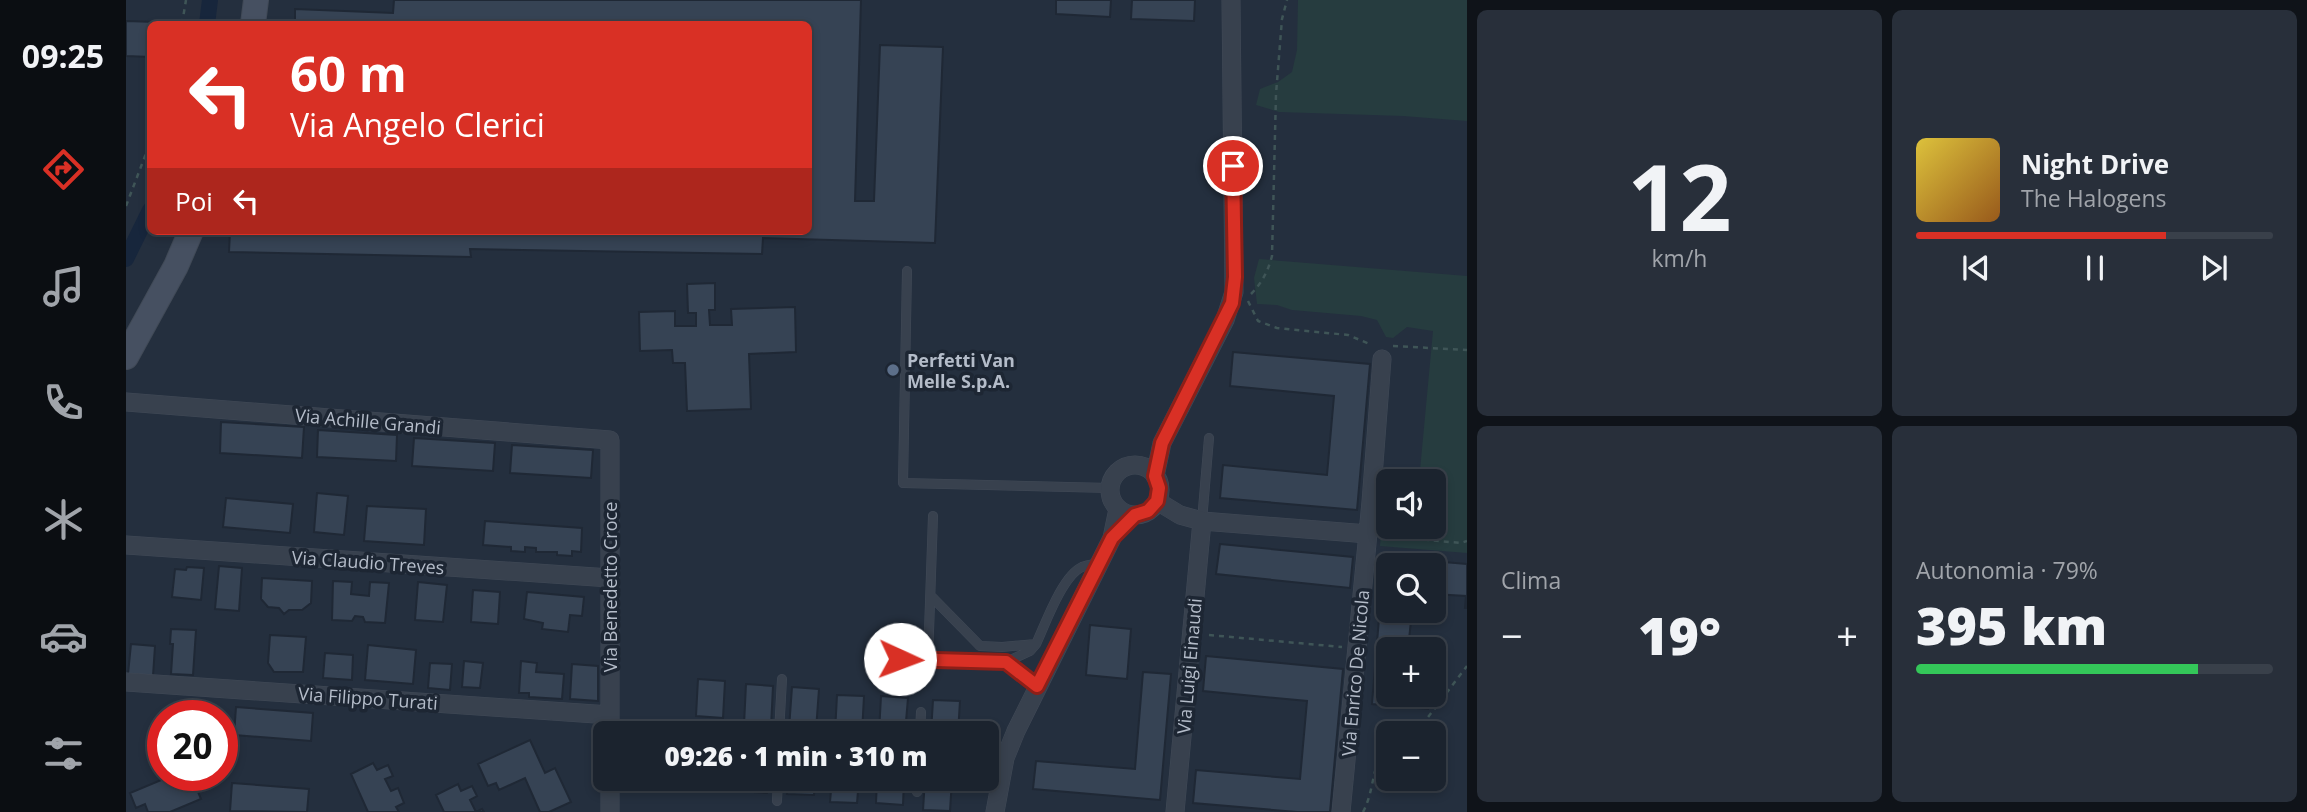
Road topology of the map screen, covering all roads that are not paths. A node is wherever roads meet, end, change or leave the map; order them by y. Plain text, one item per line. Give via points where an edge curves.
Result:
1 (256, 0) edge
2 (1231, 0) edge
3 (253, 21) edge
4 (189, 235) edge
5 (907, 271) dead end
6 (126, 357) edge
7 (1382, 359) dead end
8 (126, 402) edge
9 (1209, 438) dead end
10 (610, 440) joint
11 (1162, 443) junction
12 (1139, 466) junction
13 (1155, 476) junction
14 (1110, 488) junction
15 (1157, 501) junction
16 (1118, 509) junction
17 (1135, 515) junction
18 (933, 516) dead end
19 (1202, 521) junction
20 (1373, 535) junction
21 (1112, 538) junction
22 (126, 545) edge
23 (1101, 562) junction
24 (610, 579) junction
25 (931, 596) junction
26 (1036, 644) junction
27 (900, 659) dead end
28 (928, 660) junction
29 (1006, 662) junction
30 (782, 679) dead end
31 (126, 682) edge
32 (1037, 686) junction
33 (921, 712) dead end
34 (610, 721) edge
35 (780, 721) edge
36 (921, 721) edge
37 (593, 723) edge
38 (999, 758) edge
39 (1005, 758) junction
40 (610, 791) edge
41 (777, 791) edge
42 (777, 801) dead end
43 (610, 812) edge
44 (995, 812) edge
45 (1175, 812) edge
46 (1341, 812) edge

1 - 3 street
2 - 11 street via 1240,295
4 - 6 street
5 - 14 lane via 903,483
7 - 20 street, Via Enrico De Nicola
8 - 10 street, Via Achille Grandi
9 - 19 lane
10 - 24 street, Via Benedetto Croce
11 - 12 street
11 - 13 street
12 - 13 street
12 - 14 street via 1123,468
13 - 15 street
14 - 16 street
15 - 17 street via 1148,511
15 - 19 street
16 - 17 street
16 - 21 street
17 - 21 street
18 - 25 lane
19 - 20 street
19 - 45 street, Via Luigi Einaudi
20 - 46 street, Via Enrico De Nicola
21 - 23 street
22 - 24 street, Via Claudio Treves
23 - 26 lane via 1074,572
23 - 32 street
24 - 34 street, Via Benedetto Croce
25 - 26 lane via 981,646
25 - 28 lane
26 - 29 lane
27 - 28 lane
28 - 29 lane
29 - 32 lane
30 - 35 lane
31 - 37 street, Via Filippo Turati
32 - 39 street
33 - 36 lane
38 - 39 lane
39 - 44 street
40 - 43 street
41 - 42 lane

